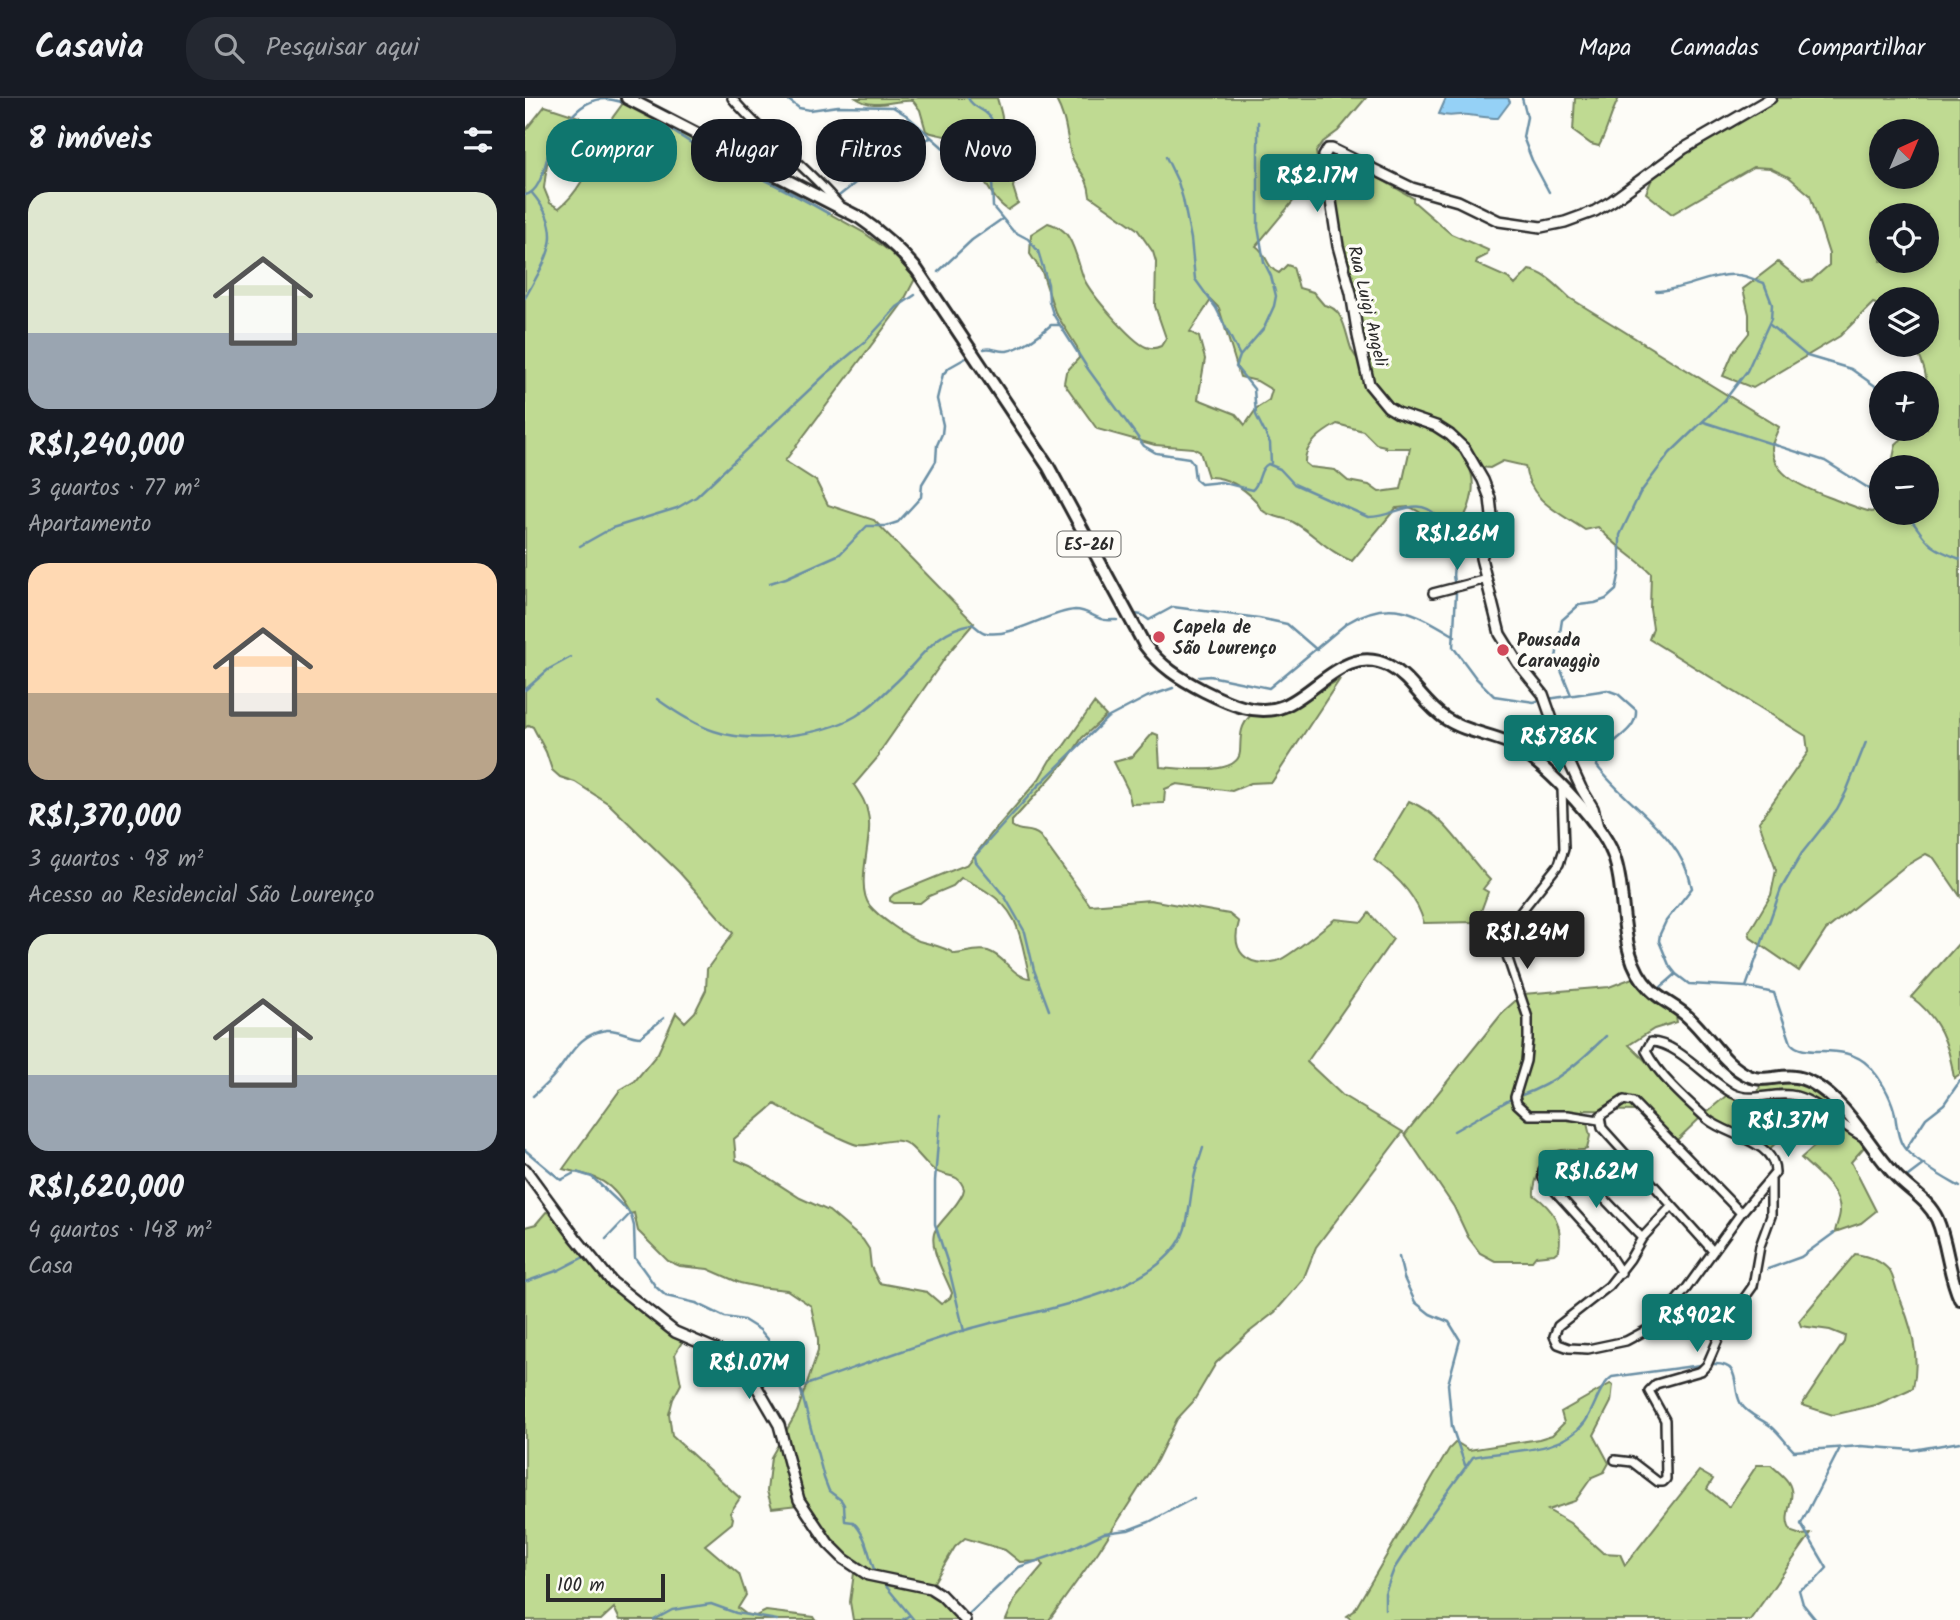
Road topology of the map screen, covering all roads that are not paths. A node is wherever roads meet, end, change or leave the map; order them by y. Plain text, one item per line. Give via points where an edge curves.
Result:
1 (627, 98) edge
2 (732, 98) edge
3 (1768, 99) edge
4 (842, 208) junction
5 (1487, 579) junction
6 (1433, 593) dead end
7 (1562, 789) junction
8 (1598, 827) junction
9 (1599, 1120) junction
10 (1868, 1140) junction
11 (525, 1168) edge
12 (1771, 1180) junction
13 (1671, 1207) junction
14 (1741, 1213) junction
15 (1642, 1238) junction
16 (1713, 1251) junction
17 (1621, 1273) junction
18 (1960, 1299) edge
19 (1615, 1460) dead end
20 (965, 1620) edge

1 - 4 main road, ES-261
2 - 4 street
3 - 5 street, Rua Luigi Angeli via 1683,149 1595,211 1541,227 1499,221 1458,201 1412,188 1337,151 1325,152 1338,246 1369,384 1388,407 1450,435 1475,464 1491,506 1492,525 1481,558
4 - 7 main road, ES-261 via 873,227 917,270 1042,456 1133,625 1163,667 1233,705 1268,709 1283,706 1350,663 1389,665 1446,719 1521,750
5 - 6 street
5 - 8 street, Rua Luigi Angeli via 1500,634 1543,694
7 - 8 main road, ES-261
7 - 9 street via 1564,849 1559,864 1508,928 1503,944 1528,1018 1526,1061 1515,1097 1529,1115
8 - 10 main road, ES-261 via 1619,872 1629,952 1650,990 1688,1017 1745,1074 1760,1079 1790,1075 1823,1090
9 - 13 street
9 - 14 street via 1624,1100 1633,1102
10 - 12 street via 1810,1101 1794,1095 1749,1099 1734,1094 1682,1055 1659,1043 1648,1045 1651,1059 1707,1119 1770,1156 1775,1166
10 - 18 main road, ES-261 via 1933,1212
11 - 20 street via 612,1282 675,1332 722,1352 747,1370 779,1425 799,1500 828,1543 868,1575 930,1588
12 - 14 street
12 - 19 street via 1771,1216 1753,1286 1723,1328 1707,1366 1650,1389 1665,1420 1666,1479 1658,1482 1638,1465
13 - 15 street
13 - 16 street
14 - 16 street
15 - 17 street
15 - 17 street via 1570,1163 1554,1157 1543,1178 1601,1242
16 - 17 street via 1663,1319 1650,1329 1626,1341 1588,1349 1563,1346 1555,1340 1560,1323

